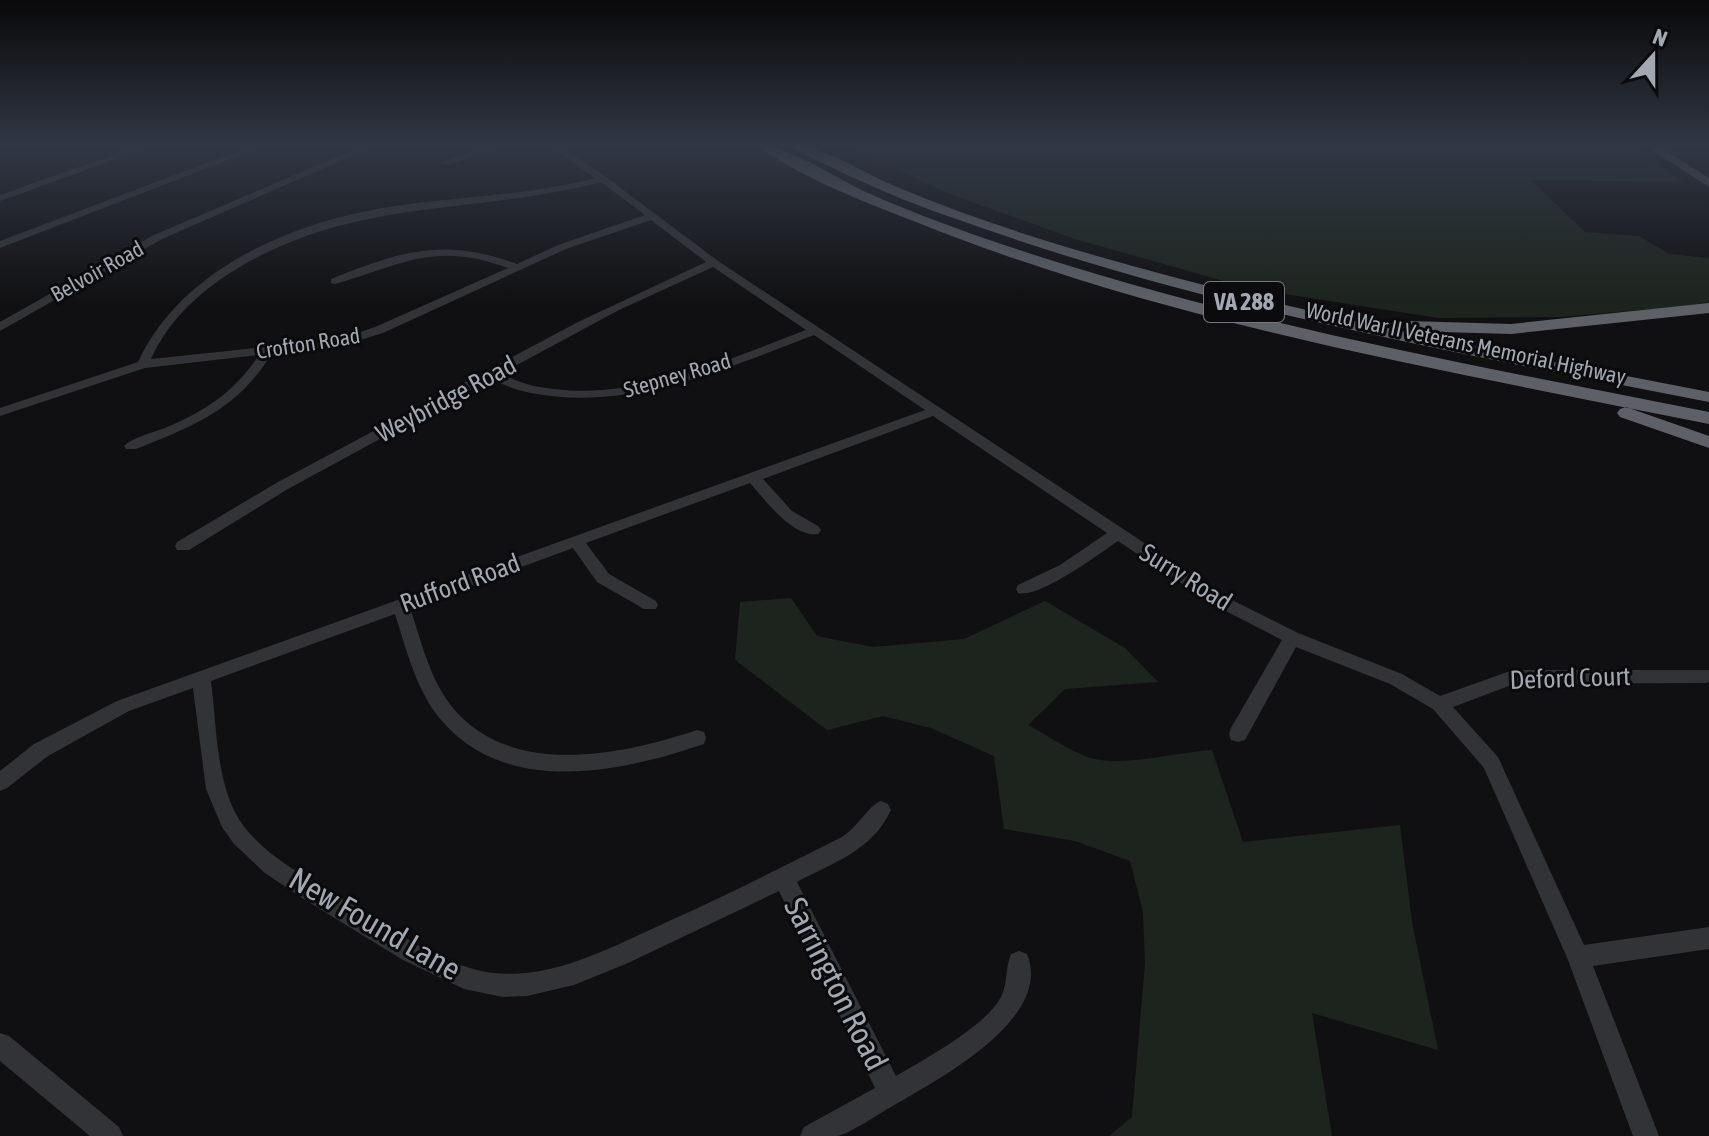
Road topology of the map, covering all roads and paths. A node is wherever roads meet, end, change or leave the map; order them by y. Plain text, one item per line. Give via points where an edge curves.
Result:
1 (124, 198) edge
2 (251, 198) edge
3 (495, 198) edge
4 (626, 198) edge
5 (871, 198) edge
6 (914, 198) edge
7 (649, 217) junction
8 (0, 245) edge
9 (714, 263) junction
10 (516, 267) junction
11 (335, 281) dead end
12 (1709, 308) edge
13 (1287, 313) junction
14 (0, 327) edge
15 (815, 331) junction
16 (267, 352) junction
17 (143, 364) junction
18 (1487, 373) junction
19 (490, 375) junction
20 (1709, 397) edge
21 (934, 411) junction
22 (0, 412) edge
23 (1709, 418) edge
24 (1709, 442) edge
25 (131, 446) dead end
26 (754, 478) junction
27 (813, 530) dead end
28 (1117, 534) junction
29 (577, 542) junction
30 (183, 546) dead end
31 (1024, 589) dead end
32 (400, 605) junction
33 (650, 605) dead end
34 (1292, 638) junction
35 (201, 676) junction
36 (1706, 676) dead end
37 (1439, 704) junction
38 (1238, 734) dead end
39 (697, 738) dead end
40 (0, 782) edge
41 (881, 810) dead end
42 (783, 877) junction
43 (1709, 938) edge
44 (1578, 957) junction
45 (1019, 962) dead end
46 (0, 1045) edge
47 (890, 1091) junction
48 (110, 1136) edge
49 (813, 1136) edge
50 (1646, 1136) edge

1 - 8 street
2 - 14 street, Belvoir Road via 147,243
3 - 17 street via 383,211 291,237 197,291 168,322
4 - 7 street, Surry Road
5 - 18 highway, World War II Veterans Memorial Highway / VA 288 via 1071,272 1262,324
6 - 13 highway, World War II Veterans Memorial Highway / VA 288 via 1109,264
7 - 9 street, Surry Road
7 - 10 street, Crofton Road
9 - 15 street, Surry Road
9 - 19 street, Weybridge Road via 661,283
10 - 11 street via 480,253 436,251 388,261
10 - 16 street, Crofton Road via 379,330 341,342
12 - 13 highway via 1479,330
13 - 20 highway, World War II Veterans Memorial Highway / VA 288
15 - 19 street, Stepney Road via 698,372 608,394 539,392
15 - 21 street, Surry Road
16 - 17 street, Crofton Road
16 - 25 street via 244,387 223,405
17 - 22 street, Crofton Road
18 - 23 highway, World War II Veterans Memorial Highway / VA 288
18 - 24 highway
19 - 30 street, Weybridge Road via 235,512
21 - 26 street, Rufford Road
21 - 28 street, Surry Road
26 - 27 street via 787,515
26 - 29 street, Rufford Road
28 - 31 street via 1066,569
28 - 34 street, Surry Road via 1220,601
29 - 32 street, Rufford Road
29 - 33 street via 603,578
32 - 35 street, Rufford Road
32 - 39 street via 443,709 489,746 535,760 595,764
34 - 37 street, Surry Road via 1396,679
34 - 38 street
35 - 40 street, Rufford Road via 123,706 41,750
35 - 42 street, New Found Lane via 220,801 253,850 372,928 478,982 526,985 581,972
36 - 37 street, Deford Court via 1513,677
37 - 44 street, Surry Road via 1491,763
41 - 42 street, New Found Lane via 863,835
42 - 47 street, Sarrington Road
43 - 44 street
44 - 50 street, Surry Road
45 - 47 street via 1017,985 997,1022
46 - 48 street
47 - 49 street

